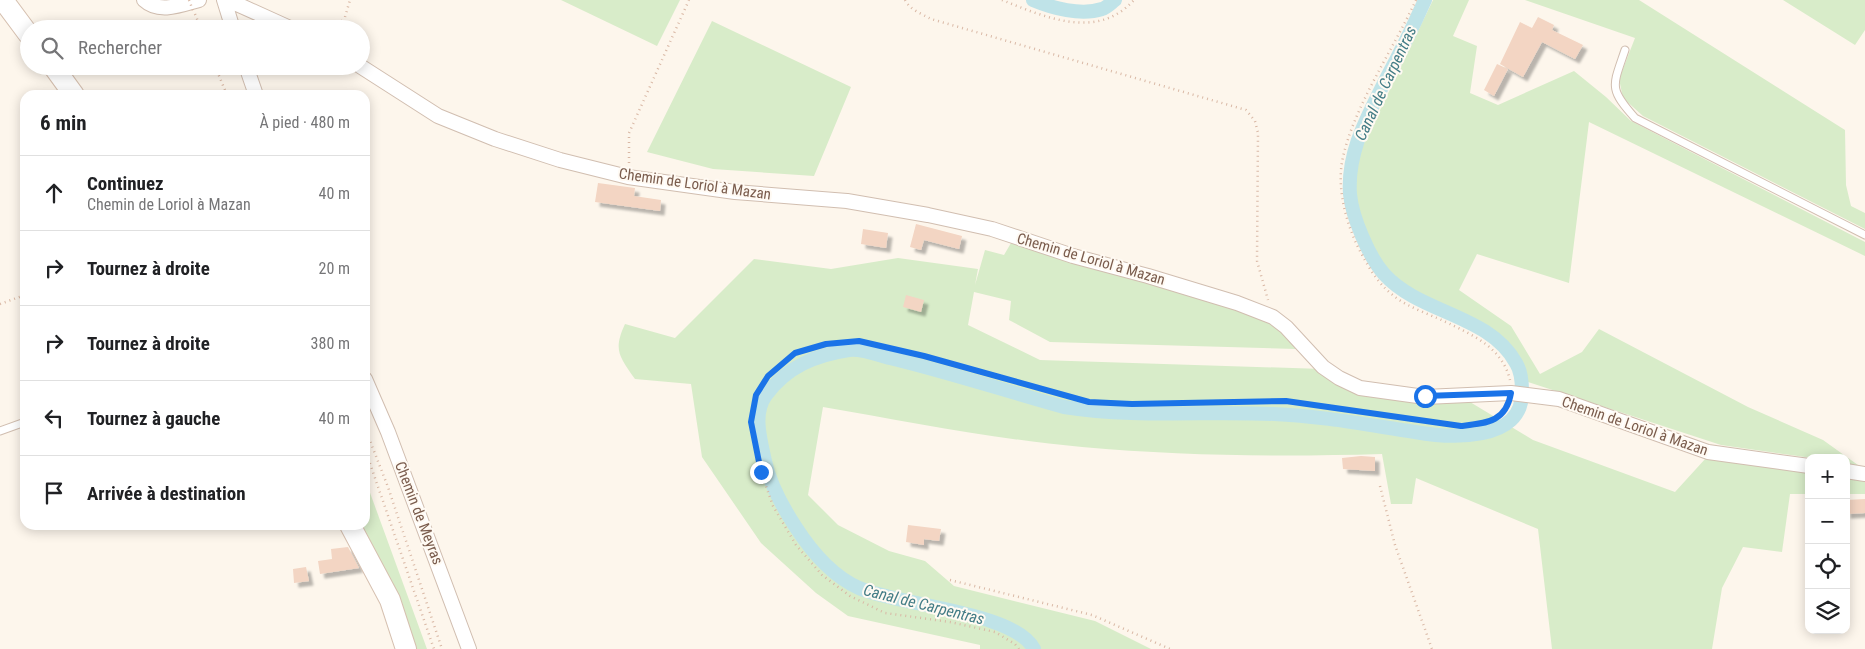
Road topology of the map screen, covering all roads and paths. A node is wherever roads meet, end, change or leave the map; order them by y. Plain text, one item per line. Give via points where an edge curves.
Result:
1 (4, 0) edge
2 (144, 0) edge
3 (189, 0) edge
4 (224, 0) edge
5 (228, 0) edge
6 (350, 0) edge
7 (689, 0) edge
8 (905, 0) edge
9 (1002, 0) edge
10 (1134, 0) edge
11 (1416, 0) edge
12 (197, 6) edge
13 (199, 20) edge
14 (230, 20) edge
15 (272, 20) edge
16 (343, 20) edge
17 (20, 22) edge
18 (1625, 50) dead end
19 (370, 72) edge
20 (59, 75) edge
21 (219, 75) edge
22 (249, 75) edge
23 (70, 90) edge
24 (225, 90) edge
25 (254, 90) edge
26 (628, 177) junction
27 (1865, 235) edge
28 (20, 297) edge
29 (0, 304) edge
30 (1273, 317) junction
31 (370, 391) edge
32 (1513, 393) junction
33 (20, 424) edge
34 (0, 431) edge
35 (370, 441) edge
36 (370, 463) edge
37 (1805, 465) edge
38 (1850, 472) edge
39 (1865, 474) edge
40 (1380, 486) dead end
41 (353, 530) edge
42 (950, 580) dead end
43 (406, 649) edge
44 (434, 649) edge
45 (442, 649) edge
46 (469, 649) edge
47 (1019, 649) edge
48 (1170, 649) edge
49 (1432, 649) edge

1 - 17 street
2 - 12 street via 160,8
3 - 12 path, bridge
4 - 14 street
5 - 15 street
6 - 16 path
7 - 26 path via 629,134
8 - 30 path via 916,12 931,19 1246,110 1255,121 1258,133 1257,261
9 - 10 path via 1069,23 1087,24 1115,14
11 - 32 path via 1350,135 1342,164 1342,195 1352,233 1375,278 1394,297 1474,335 1494,350 1504,362
12 - 13 path
18 - 27 lane via 1614,83 1618,100 1635,118
19 - 26 street, Chemin de Loriol à Mazan via 438,116 560,160
20 - 23 street
21 - 24 path
22 - 25 street
26 - 30 street, Chemin de Loriol à Mazan via 735,192 847,201 928,215 992,229
28 - 29 path
30 - 32 street, Chemin de Loriol à Mazan via 1323,367 1360,388 1425,396
31 - 46 street, Chemin de Meyras
32 - 37 street, Chemin de Loriol à Mazan via 1559,399 1590,408 1708,452
32 - 47 path via 1504,413 1495,419 1461,426 1286,401 1089,402 859,341 826,344 795,353 768,376 756,395 751,422 761,472 773,506 796,544 822,575 850,596 885,613 995,632
33 - 34 lane
35 - 45 path
36 - 44 path
38 - 39 street
40 - 49 path via 1395,545
41 - 43 street via 390,600
42 - 48 path via 1092,615

